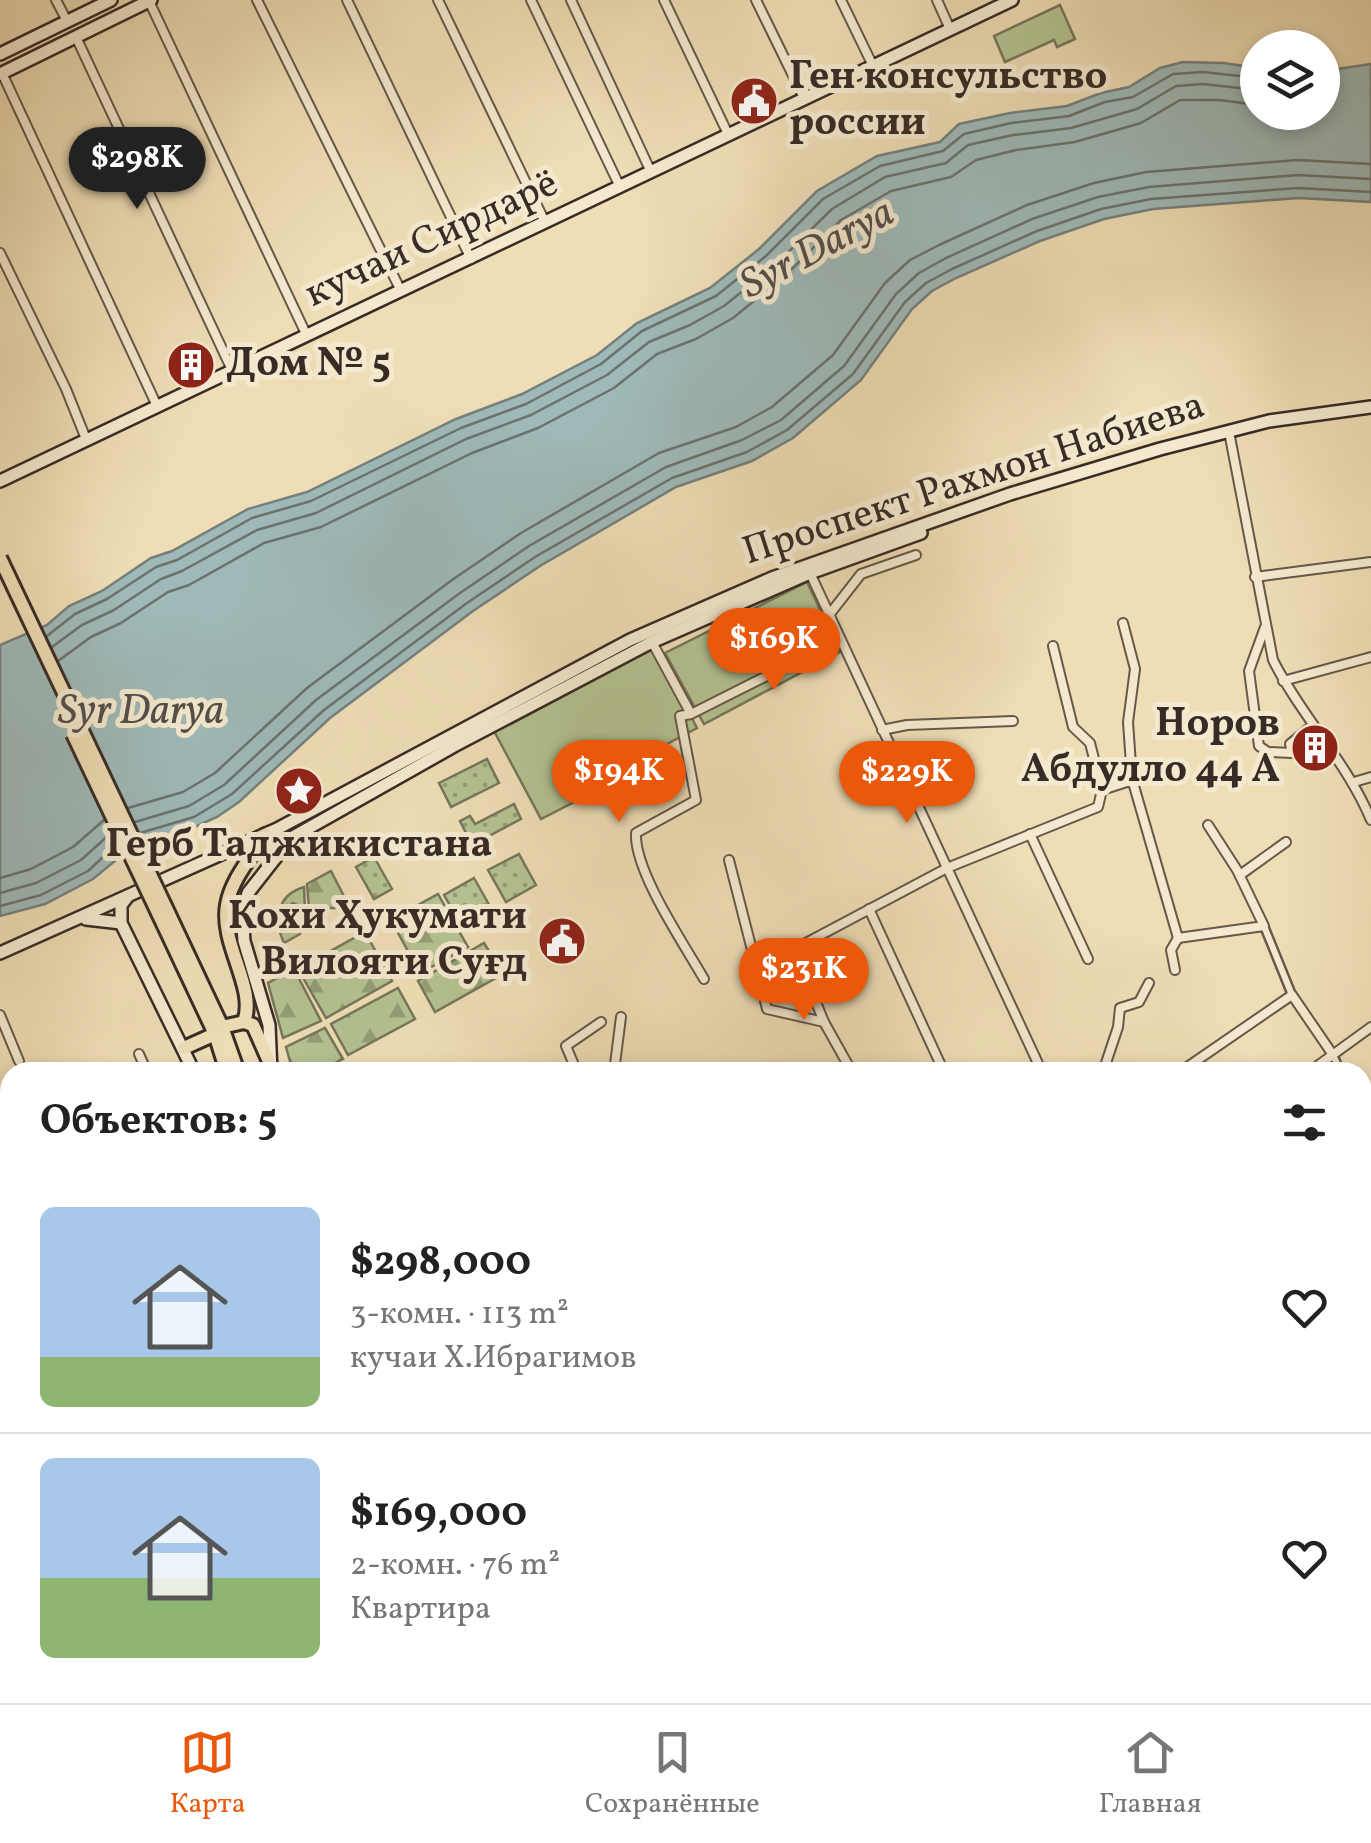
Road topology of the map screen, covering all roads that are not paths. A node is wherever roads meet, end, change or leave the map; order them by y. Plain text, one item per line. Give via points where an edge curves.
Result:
1 (56, 0) edge
2 (111, 0) edge
3 (150, 0) edge
4 (257, 0) edge
5 (347, 0) edge
6 (438, 0) edge
7 (531, 0) edge
8 (570, 0) edge
9 (664, 0) edge
10 (756, 0) edge
11 (842, 0) edge
12 (937, 0) edge
13 (1012, 0) edge
14 (67, 21) junction
15 (950, 30) junction
16 (76, 37) junction
17 (0, 54) edge
18 (880, 64) junction
19 (1, 74) edge
20 (804, 98) junction
21 (728, 134) junction
22 (651, 172) junction
23 (620, 187) junction
24 (545, 222) junction
25 (0, 253) edge
26 (471, 259) junction
27 (401, 291) junction
28 (307, 336) junction
29 (232, 370) junction
30 (157, 406) junction
31 (1371, 410) edge
32 (1230, 436) junction
33 (86, 440) junction
34 (2, 476) edge
35 (916, 555) dead end
36 (0, 558) edge
37 (1371, 562) edge
38 (808, 569) junction
39 (1255, 577) junction
40 (0, 578) edge
41 (829, 616) junction
42 (1123, 623) dead end
43 (1265, 627) junction
44 (840, 639) junction
45 (652, 642) junction
46 (1053, 646) dead end
47 (1371, 657) edge
48 (1283, 681) junction
49 (691, 714) junction
50 (1013, 722) dead end
51 (1313, 725) junction
52 (882, 730) junction
53 (1164, 770) dead end
54 (1371, 777) edge
55 (1132, 779) junction
56 (1354, 782) junction
57 (1102, 790) junction
58 (1371, 820) edge
59 (1208, 825) dead end
60 (1030, 834) junction
61 (266, 835) junction
62 (1286, 842) dead end
63 (278, 856) junction
64 (729, 860) dead end
65 (948, 868) junction
66 (1240, 876) junction
67 (128, 896) junction
68 (869, 910) junction
69 (162, 911) junction
70 (76, 920) junction
71 (121, 923) junction
72 (1264, 926) junction
73 (1178, 938) junction
74 (0, 953) edge
75 (1088, 959) dead end
76 (1174, 970) dead end
77 (704, 979) dead end
78 (1148, 983) dead end
79 (1292, 996) junction
80 (0, 1015) edge
81 (620, 1017) dead end
82 (244, 1022) junction
83 (602, 1022) dead end
84 (824, 1022) junction
85 (1371, 1028) edge
86 (218, 1031) junction
87 (184, 1048) junction
88 (139, 1054) dead end
89 (1333, 1055) junction
90 (20, 1061) dead end
91 (143, 1062) edge
92 (190, 1062) edge
93 (225, 1062) edge
94 (233, 1062) edge
95 (268, 1062) edge
96 (269, 1062) edge
97 (572, 1062) edge
98 (615, 1062) edge
99 (846, 1062) edge
100 (939, 1062) edge
101 (1037, 1062) edge
102 (1106, 1062) edge
103 (1195, 1062) edge
104 (1323, 1062) edge
105 (1336, 1062) edge

1 - 14 street
2 - 14 main road
3 - 16 main road
3 - 28 street
4 - 27 street
5 - 26 street
6 - 24 street
7 - 23 street
8 - 22 street
9 - 21 street
10 - 20 street
11 - 18 street
12 - 15 street
13 - 15 main road, кучаи Сирдарё
14 - 17 main road
15 - 18 main road, кучаи Сирдарё
16 - 19 main road
16 - 29 street
18 - 20 main road, кучаи Сирдарё
19 - 30 street
20 - 21 main road, кучаи Сирдарё
21 - 22 main road, кучаи Сирдарё
22 - 23 main road, кучаи Сирдарё
23 - 24 main road, кучаи Сирдарё
24 - 26 main road, кучаи Сирдарё
25 - 33 street
26 - 27 main road, кучаи Сирдарё
27 - 28 main road, кучаи Сирдарё
28 - 29 main road, кучаи Сирдарё
29 - 30 main road, кучаи Сирдарё
30 - 33 main road, кучаи Сирдарё
31 - 32 main road, Проспект Рахмон Набиева
31 - 38 main road, Проспект Рахмон Набиева via 1270,421 1178,444 1010,494
32 - 38 main road, Проспект Рахмон Набиева
32 - 39 street
33 - 34 main road, кучаи Сирдарё
35 - 41 street via 862,574
36 - 69 main road, bridge
37 - 39 street
38 - 41 street
38 - 45 main road, Проспект Рахмон Набиева
38 - 61 main road, Проспект Рахмон Набиева via 630,640
39 - 43 street
40 - 69 main road, bridge
41 - 44 street
42 - 55 street via 1134,669 1128,722
43 - 48 street
43 - 51 street via 1249,672 1259,746 1292,753 1290,744
44 - 49 street
44 - 52 street
45 - 49 street
45 - 63 main road, Проспект Рахмон Набиева via 291,838
46 - 57 street via 1073,727 1090,743
47 - 48 street
48 - 51 street
49 - 77 street via 680,716 680,730 696,800 636,832 636,841 659,899
50 - 52 street
51 - 56 street
52 - 65 street
53 - 55 street
54 - 56 street
55 - 57 street
55 - 73 street
56 - 58 street
57 - 60 street via 1098,807
59 - 66 street
60 - 65 street
60 - 75 street
61 - 63 main road
61 - 67 main road, Проспект Рахмон Набиева
61 - 82 main road via 228,900 225,920 248,1006
62 - 66 street
63 - 96 main road, Проспект Рахмон Набиева via 248,893 242,914 269,1025
64 - 84 street via 767,1010
65 - 68 street
65 - 101 street
66 - 72 street
67 - 70 main road, Проспект Рахмон Набиева
67 - 71 main road
68 - 84 street via 802,945 796,955
68 - 100 street
69 - 86 main road
70 - 71 main road
70 - 74 main road, Проспект Рахмон Набиева
71 - 87 main road
72 - 73 street
72 - 79 street
73 - 76 street via 1171,950
78 - 102 street via 1139,1002 1120,1008
79 - 89 street
79 - 103 street
80 - 90 street
81 - 98 street
82 - 86 main road
82 - 95 main road via 256,1028
83 - 97 street via 566,1046
84 - 99 street
85 - 89 street
86 - 87 main road
86 - 93 main road
86 - 94 main road
87 - 92 main road
88 - 91 street
89 - 104 street
89 - 105 street

